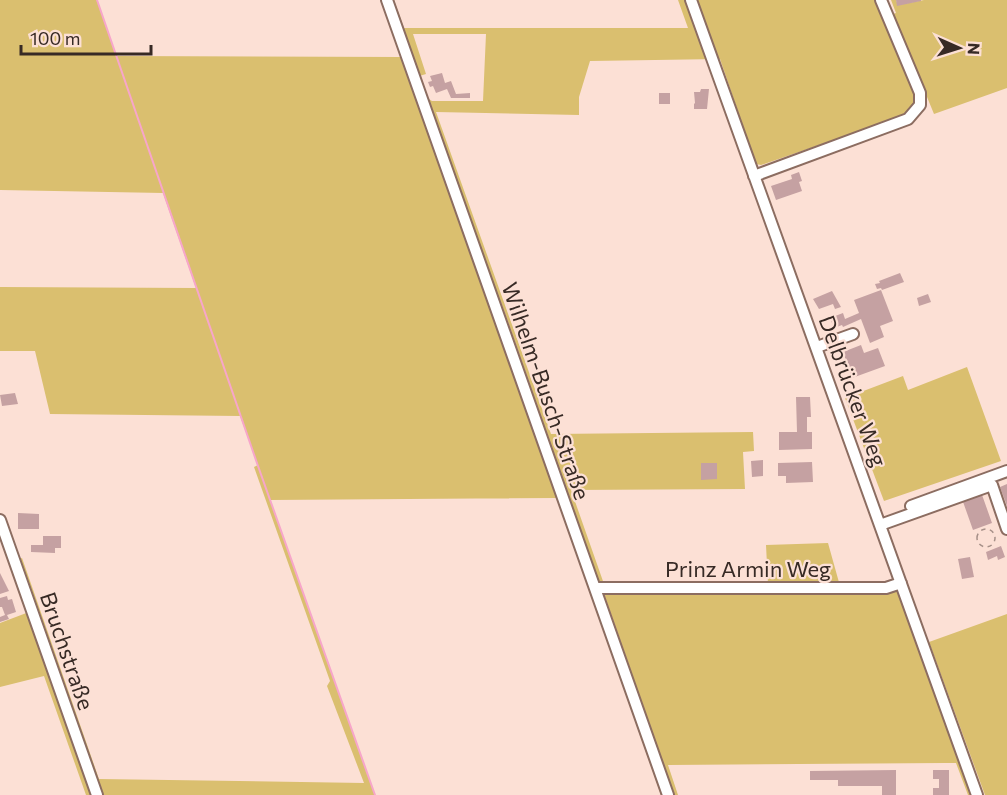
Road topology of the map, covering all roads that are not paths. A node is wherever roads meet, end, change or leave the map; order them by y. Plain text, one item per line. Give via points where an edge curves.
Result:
1 (387, 0) edge
2 (691, 0) edge
3 (881, 0) edge
4 (754, 176) junction
5 (853, 334) dead end
6 (817, 348) junction
7 (1007, 471) edge
8 (0, 520) edge
9 (879, 522) junction
10 (1007, 528) edge
11 (901, 583) junction
12 (595, 588) junction
13 (97, 795) edge
14 (668, 795) edge
15 (977, 795) edge

1 - 12 street, Wilhelm-Busch-Straße
2 - 4 street, Delbrücker Weg
3 - 4 street via 921,93 920,105 908,119
4 - 6 street, Delbrücker Weg
5 - 6 street
6 - 9 street, Delbrücker Weg
7 - 9 street
8 - 13 street, Bruchstraße
9 - 10 street via 992,485
9 - 11 street, Delbrücker Weg
11 - 12 street, Prinz Armin Weg via 886,588
11 - 15 street, Delbrücker Weg
12 - 14 street, Wilhelm-Busch-Straße

